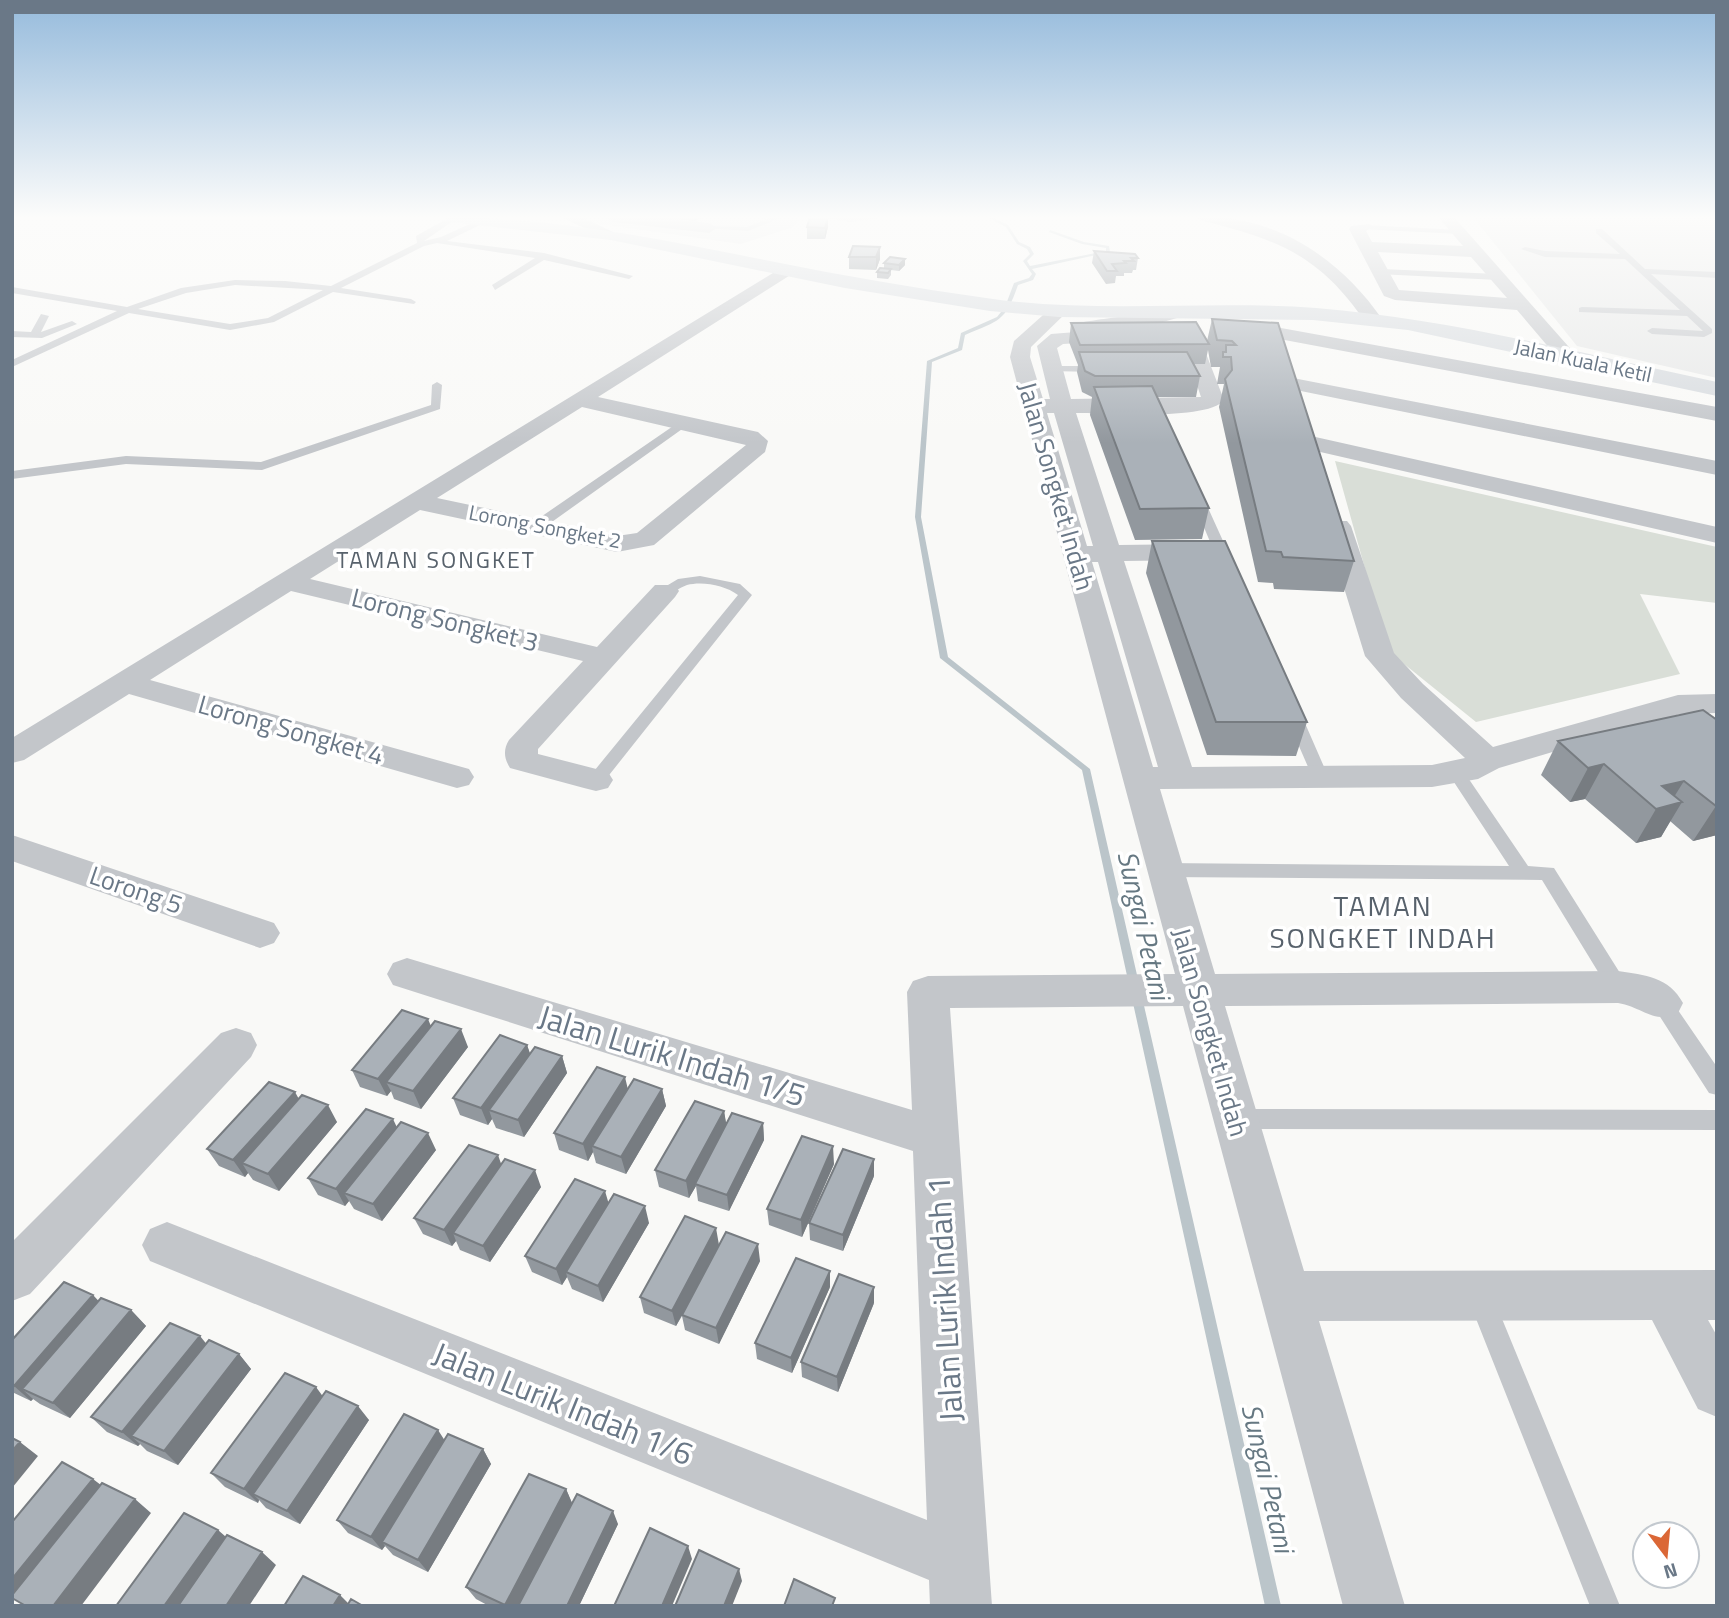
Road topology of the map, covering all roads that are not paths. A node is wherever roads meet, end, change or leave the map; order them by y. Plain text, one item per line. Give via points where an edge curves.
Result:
1 (27, 293) edge
2 (177, 293) edge
3 (326, 293) edge
4 (348, 293) edge
5 (754, 293) edge
6 (917, 293) edge
7 (1353, 293) edge
8 (1391, 293) edge
9 (1511, 293) edge
10 (1669, 293) edge
11 (411, 302) dead end
12 (1522, 305) junction
13 (111, 307) junction
14 (129, 310) junction
15 (1582, 310) dead end
16 (1059, 311) joint
17 (1690, 313) junction
18 (1170, 314) junction
19 (44, 316) dead end
20 (1035, 319) junction
21 (1373, 319) junction
22 (1274, 323) junction
23 (1651, 331) dead end
24 (12, 334) edge
25 (34, 336) junction
26 (1569, 359) junction
27 (12, 364) edge
28 (1051, 369) junction
29 (1106, 369) edge
30 (437, 385) dead end
31 (1717, 389) edge
32 (1035, 406) junction
33 (1064, 406) junction
34 (585, 410) junction
35 (1717, 414) edge
36 (685, 422) junction
37 (1305, 424) junction
38 (1717, 468) edge
39 (12, 475) edge
40 (1189, 479) edge
41 (472, 494) dead end
42 (419, 502) junction
43 (1331, 506) edge
44 (449, 508) junction
45 (537, 526) junction
46 (1717, 535) edge
47 (1221, 552) junction
48 (1075, 554) junction
49 (1109, 554) junction
50 (1232, 577) edge
51 (289, 582) junction
52 (665, 592) joint
53 (602, 657) junction
54 (125, 683) junction
55 (1287, 701) edge
56 (1717, 703) edge
57 (12, 753) edge
58 (1488, 760) junction
59 (1456, 773) junction
60 (1320, 776) junction
61 (457, 777) dead end
62 (1158, 778) junction
63 (596, 780) joint
64 (12, 848) edge
65 (1164, 870) junction
66 (1522, 871) junction
67 (260, 933) dead end
68 (407, 974) dead end
69 (1618, 987) junction
70 (1181, 991) junction
71 (1662, 1003) joint
72 (236, 1045) dead end
73 (1717, 1086) edge
74 (1235, 1119) junction
75 (1717, 1120) edge
76 (937, 1138) junction
77 (167, 1245) dead end
78 (12, 1277) edge
79 (1717, 1294) edge
80 (1479, 1295) junction
81 (1666, 1295) junction
82 (1286, 1296) junction
83 (1717, 1390) edge
84 (960, 1584) edge
85 (1374, 1606) edge
86 (1605, 1606) edge

1 - 13 lane
2 - 14 lane
3 - 14 lane via 271,320 246,326
4 - 11 lane
5 - 34 street
6 - 20 main road via 990,305
7 - 21 street
8 - 12 street via 1403,298
9 - 12 street
10 - 17 lane
12 - 26 street
13 - 14 lane
13 - 25 lane
14 - 27 lane
15 - 17 lane
16 - 18 main road, Jalan Kuala Ketil
16 - 20 street, Jalan Songket Indah
17 - 23 lane via 1709,333
18 - 20 street via 1121,324
18 - 22 main road, Jalan Kuala Ketil
19 - 25 lane
20 - 32 street, Jalan Songket Indah via 1021,345 1020,358
21 - 22 main road, Jalan Kuala Ketil
21 - 26 main road, Jalan Kuala Ketil
22 - 35 street
22 - 37 street
24 - 25 lane
26 - 31 main road, Jalan Kuala Ketil
28 - 29 lane
28 - 33 street
28 - 33 street via 1047,346 1058,338 1189,337 1195,368 1213,400 1159,412
30 - 39 lane via 436,407 262,466 127,460
32 - 33 street
32 - 48 street, Jalan Songket Indah
33 - 49 street
34 - 36 street via 611,407
34 - 42 street
36 - 45 lane
36 - 45 street, Lorong Songket 2 via 757,441 757,447 645,539 617,544
37 - 38 street
37 - 46 street
40 - 47 lane
41 - 44 street
42 - 44 street, Lorong Songket 2
42 - 51 street
43 - 58 street via 1380,656
44 - 45 street, Lorong Songket 2
47 - 49 street
47 - 50 lane
48 - 49 street
48 - 62 street, Jalan Songket Indah
49 - 62 street
51 - 53 street, Lorong Songket 3
51 - 54 street
52 - 53 street
52 - 63 lane via 694,579 738,587 745,595
53 - 63 street via 519,754 532,764
54 - 57 street
54 - 61 street, Lorong Songket 4
55 - 60 lane
56 - 58 street via 1678,705
58 - 59 street
59 - 60 street
59 - 66 lane
60 - 62 street
62 - 65 street, Jalan Songket Indah
64 - 67 street, Lorong 5
65 - 66 lane
65 - 70 street, Jalan Songket Indah
66 - 69 lane via 1547,873 1555,882
68 - 76 street, Jalan Lurik Indah 1/5
69 - 70 street
69 - 71 street via 1649,992
70 - 74 street, Jalan Songket Indah
70 - 76 street, Jalan Lurik Indah 1 via 928,992
71 - 73 lane
72 - 78 street
74 - 75 lane
74 - 82 street, Jalan Songket Indah
76 - 84 street, Jalan Lurik Indah 1
77 - 84 street, Jalan Lurik Indah 1/6
79 - 81 street
80 - 81 street
80 - 82 street
80 - 86 lane
81 - 83 street
82 - 85 street, Jalan Songket Indah

